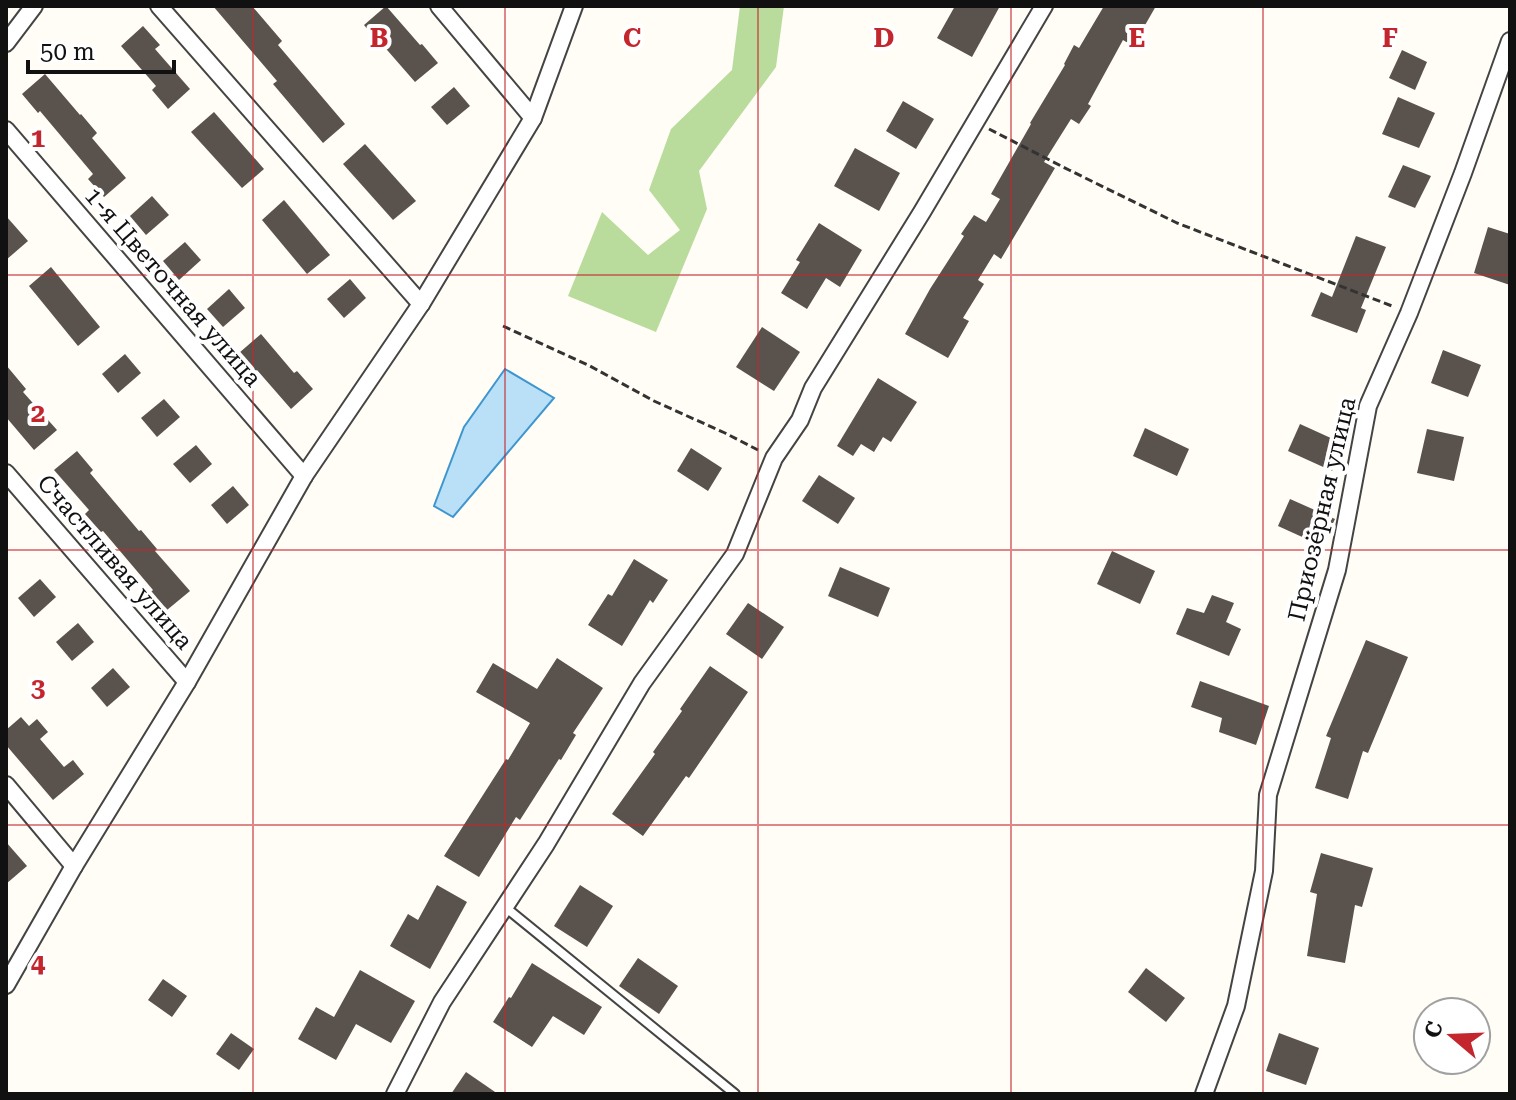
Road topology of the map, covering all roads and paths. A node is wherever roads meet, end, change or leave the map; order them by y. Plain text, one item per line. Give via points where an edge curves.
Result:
1 (159, 6) edge
2 (439, 6) edge
3 (574, 6) edge
4 (1044, 6) edge
5 (30, 8) edge
6 (1510, 41) edge
7 (6, 43) edge
8 (533, 118) junction
9 (976, 121) junction
10 (6, 130) edge
11 (421, 304) junction
12 (1409, 313) junction
13 (503, 326) dead end
14 (774, 458) junction
15 (6, 473) edge
16 (304, 476) junction
17 (187, 682) junction
18 (6, 785) edge
19 (74, 866) junction
20 (505, 907) junction
21 (6, 985) edge
22 (395, 1094) edge
23 (735, 1094) edge
24 (1204, 1094) edge

1 - 11 street
2 - 8 street
3 - 8 street
4 - 9 street
5 - 7 street
6 - 12 street, Приозёрная улица
8 - 11 street
9 - 12 path via 1177,223
9 - 14 street
10 - 16 street, 1-я Цветочная улица
11 - 16 street
12 - 24 street, Приозёрная улица via 1368,406 1337,570 1268,795 1264,871 1236,1006
13 - 14 path
14 - 20 street via 735,554 642,683
15 - 17 street, Счастливая улица
16 - 17 street
17 - 19 street
18 - 19 street
19 - 21 street
20 - 22 street via 442,1002
20 - 23 lane

